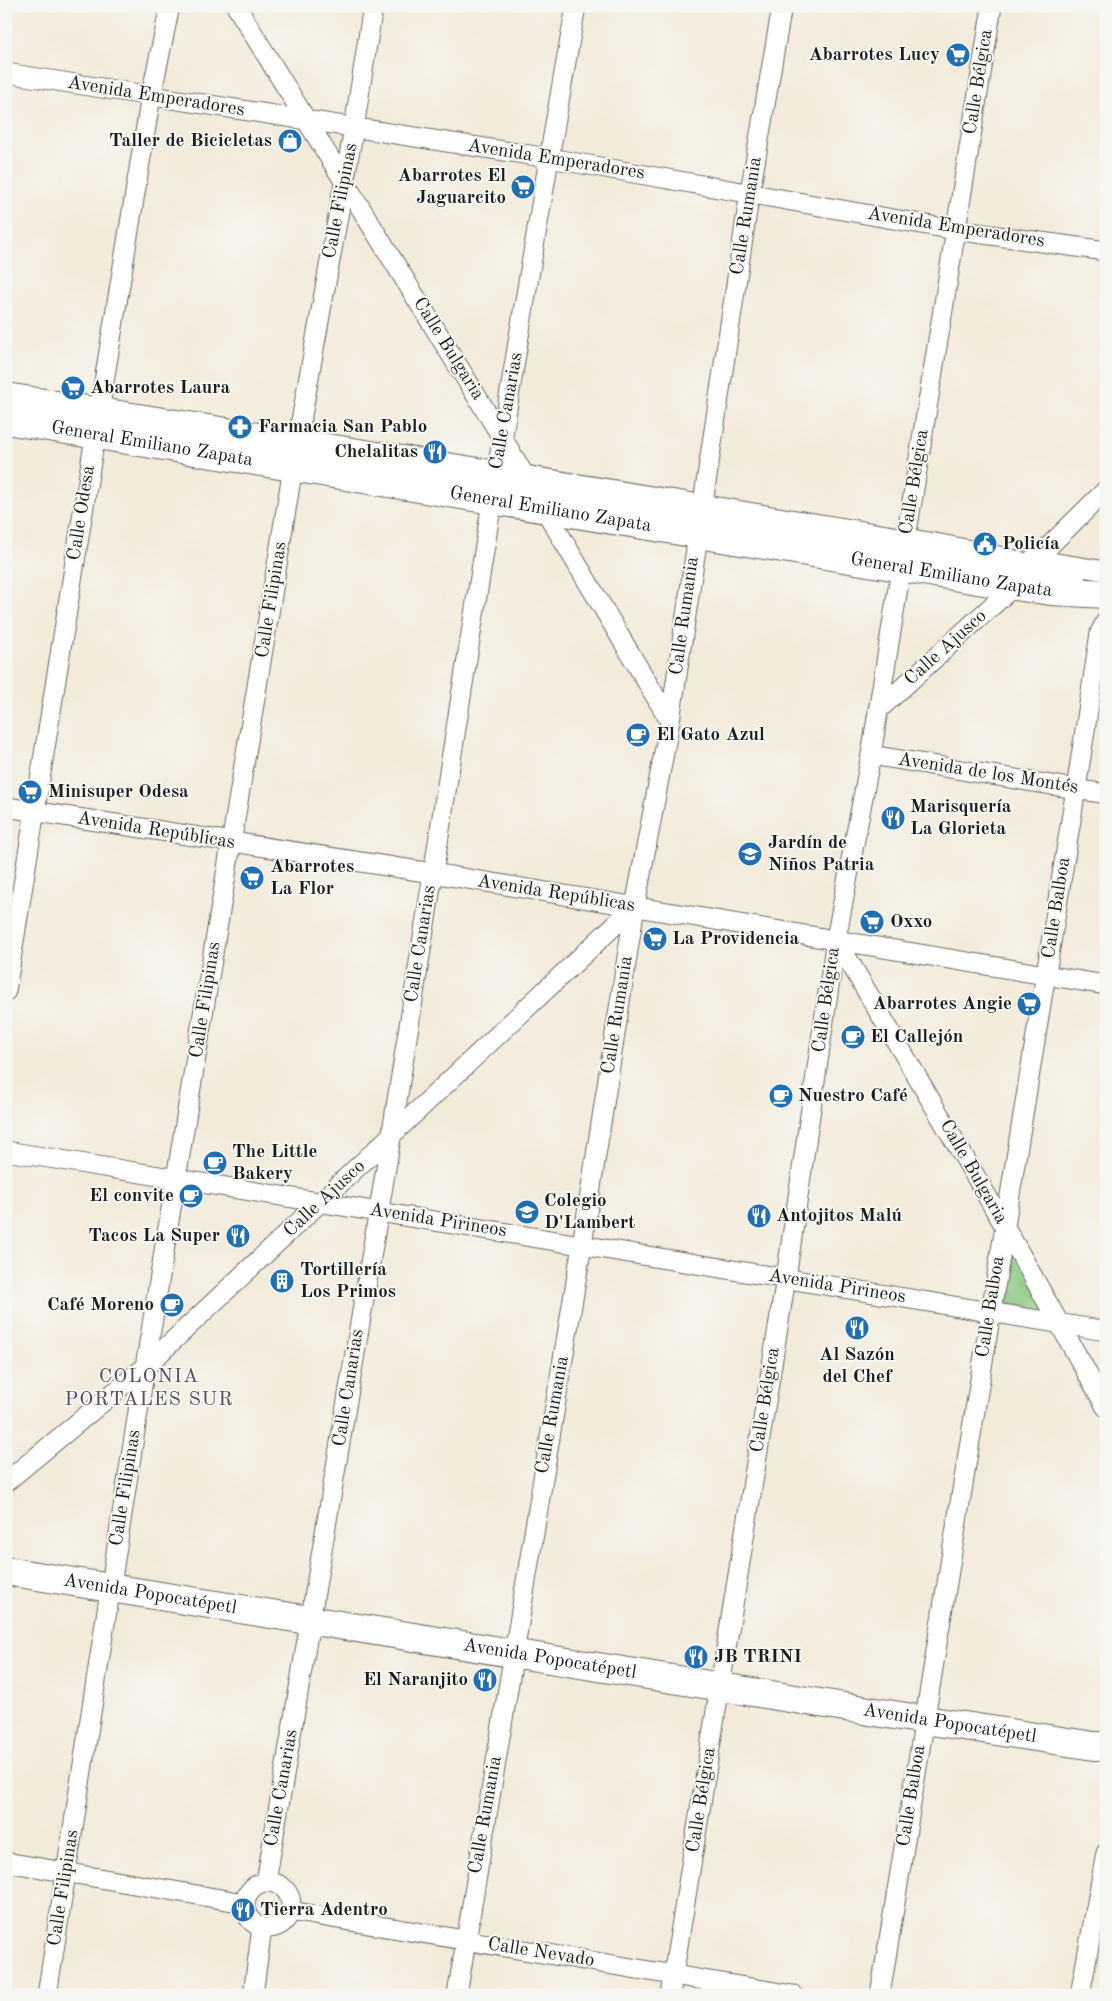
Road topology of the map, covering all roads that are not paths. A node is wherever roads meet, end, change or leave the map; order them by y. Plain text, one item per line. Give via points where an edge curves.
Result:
1 (170, 6) edge
2 (236, 6) edge
3 (374, 6) edge
4 (576, 6) edge
5 (782, 6) edge
6 (992, 6) edge
7 (6, 73) edge
8 (151, 96) junction
9 (305, 120) junction
10 (354, 128) junction
11 (549, 158) junction
12 (343, 181) junction
13 (750, 192) junction
14 (955, 230) junction
15 (1106, 251) edge
16 (6, 396) edge
17 (6, 420) edge
18 (97, 423) junction
19 (504, 439) junction
20 (295, 455) junction
21 (529, 480) junction
22 (494, 487) junction
23 (1106, 490) edge
24 (546, 508) junction
25 (699, 521) junction
26 (903, 555) junction
27 (992, 558) junction
28 (1036, 559) junction
29 (1014, 586) junction
30 (1103, 586) edge
31 (1106, 621) edge
32 (878, 710) junction
33 (670, 721) junction
34 (871, 755) junction
35 (1076, 788) junction
36 (1106, 794) edge
37 (6, 807) edge
38 (36, 812) junction
39 (232, 843) junction
40 (432, 873) junction
41 (635, 906) junction
42 (836, 939) junction
43 (1046, 975) junction
44 (1106, 984) edge
45 (6, 991) edge
46 (391, 1137) junction
47 (6, 1151) edge
48 (176, 1179) junction
49 (322, 1202) junction
50 (379, 1212) junction
51 (1004, 1225) junction
52 (582, 1245) junction
53 (786, 1278) junction
54 (991, 1312) junction
55 (1059, 1323) junction
56 (1106, 1331) edge
57 (145, 1367) junction
58 (1106, 1407) edge
59 (6, 1482) edge
60 (6, 1571) edge
61 (111, 1588) junction
62 (310, 1621) junction
63 (513, 1654) junction
64 (720, 1687) junction
65 (924, 1720) junction
66 (1102, 1748) edge
67 (1106, 1853) edge
68 (6, 1862) edge
69 (66, 1872) junction
70 (266, 1882) junction
71 (244, 1903) junction
72 (290, 1911) junction
73 (262, 1927) junction
74 (465, 1941) junction
75 (674, 1975) junction
76 (48, 1995) edge
77 (253, 1995) edge
78 (457, 1995) edge
79 (670, 1995) edge
80 (793, 1995) edge
81 (880, 1995) edge
82 (1080, 1995) edge

1 - 8 street, Calle Odesa
2 - 9 street, Calle Bulgaria
3 - 10 street, Calle Filipinas
4 - 11 street, Calle Canarias
5 - 13 street, Calle Rumania
6 - 14 street, Calle Bélgica
7 - 8 street, Avenida Emperadores
8 - 9 street, Avenida Emperadores
8 - 18 street, Calle Odesa
9 - 10 street, Avenida Emperadores
9 - 12 street, Calle Bulgaria
10 - 11 street, Avenida Emperadores
10 - 12 street, Calle Filipinas
11 - 13 street, Avenida Emperadores
11 - 19 street, Calle Canarias
12 - 19 street, Calle Bulgaria
12 - 20 street, Calle Filipinas
13 - 14 street, Avenida Emperadores
13 - 25 street, Calle Rumania
14 - 15 street, Avenida Emperadores
14 - 26 street, Calle Bélgica
16 - 18 main road, General Emiliano Zapata
17 - 18 main road, General Emiliano Zapata
18 - 20 main road, General Emiliano Zapata
18 - 38 street, Calle Odesa
19 - 21 street, Calle Bulgaria
19 - 22 street, Calle Canarias
20 - 22 main road, General Emiliano Zapata
20 - 39 street, Calle Filipinas
21 - 22 main road, General Emiliano Zapata
21 - 24 street, Calle Bulgaria
21 - 25 main road, General Emiliano Zapata
22 - 24 main road, General Emiliano Zapata
22 - 40 street, Calle Canarias
23 - 28 street
24 - 25 main road, General Emiliano Zapata
24 - 33 street, Calle Bulgaria
25 - 26 main road, General Emiliano Zapata
25 - 33 street, Calle Rumania
26 - 27 main road, General Emiliano Zapata
26 - 29 main road, General Emiliano Zapata
26 - 32 street, Calle Bélgica
27 - 28 street, General Emiliano Zapata
27 - 30 main road, General Emiliano Zapata
28 - 30 street, General Emiliano Zapata
29 - 30 main road, General Emiliano Zapata via 1051,591
29 - 32 street, Calle Ajusco
31 - 35 street, Calle Balboa via 1100,633
32 - 34 street, Calle Bélgica
33 - 41 street, Calle Rumania
34 - 35 street, Avenida de los Montés
34 - 42 street, Calle Bélgica
35 - 36 street, Avenida de los Montés
35 - 43 street, Calle Balboa
37 - 38 street, Avenida Repúblicas
38 - 39 street, Avenida Repúblicas
38 - 45 street, Calle Odesa
39 - 40 street, Avenida Repúblicas
39 - 48 street, Calle Filipinas
40 - 41 street, Avenida Repúblicas
40 - 46 street, Calle Canarias
41 - 42 street, Avenida Repúblicas
41 - 46 street, Calle Ajusco
41 - 52 street, Calle Rumania
42 - 43 street, Avenida Repúblicas
42 - 51 street, Calle Bulgaria
42 - 53 street, Calle Bélgica
43 - 44 street, Avenida Repúblicas
43 - 51 street, Calle Balboa
46 - 49 street, Calle Ajusco
46 - 50 street, Calle Canarias
47 - 48 street, Avenida Pirineos
48 - 49 street, Avenida Pirineos
48 - 57 street, Calle Filipinas
49 - 50 street, Avenida Pirineos
49 - 57 street, Calle Ajusco
50 - 52 street, Avenida Pirineos
50 - 62 street, Calle Canarias
51 - 54 street, Calle Balboa
51 - 55 street, Calle Bulgaria
52 - 53 street, Avenida Pirineos
52 - 63 street, Calle Rumania
53 - 54 street, Avenida Pirineos
53 - 64 street, Calle Bélgica
54 - 55 street, Avenida Pirineos
54 - 65 street, Calle Balboa
55 - 56 street, Avenida Pirineos
55 - 58 street, Calle Bulgaria
57 - 59 street, Calle Ajusco
57 - 61 street, Calle Filipinas
60 - 61 main road, Avenida Popocatépetl
61 - 62 main road, Avenida Popocatépetl
61 - 69 street, Calle Filipinas
62 - 63 main road, Avenida Popocatépetl
62 - 70 street, Calle Canarias
63 - 64 main road, Avenida Popocatépetl
63 - 74 street, Calle Rumania
64 - 65 main road, Avenida Popocatépetl
64 - 75 street, Calle Bélgica
65 - 66 main road, Avenida Popocatépetl
65 - 81 street, Calle Balboa
67 - 82 street
68 - 69 street
69 - 71 street
69 - 76 street, Calle Filipinas
70 - 71 street via 251,1888
70 - 72 street via 286,1891
71 - 73 street via 251,1921
72 - 73 street via 279,1925
72 - 74 street, Calle Nevado
73 - 77 street
74 - 75 street, Calle Nevado
74 - 78 street, Calle Rumania
75 - 79 street, Calle Bélgica
75 - 80 street, Calle Nevado

